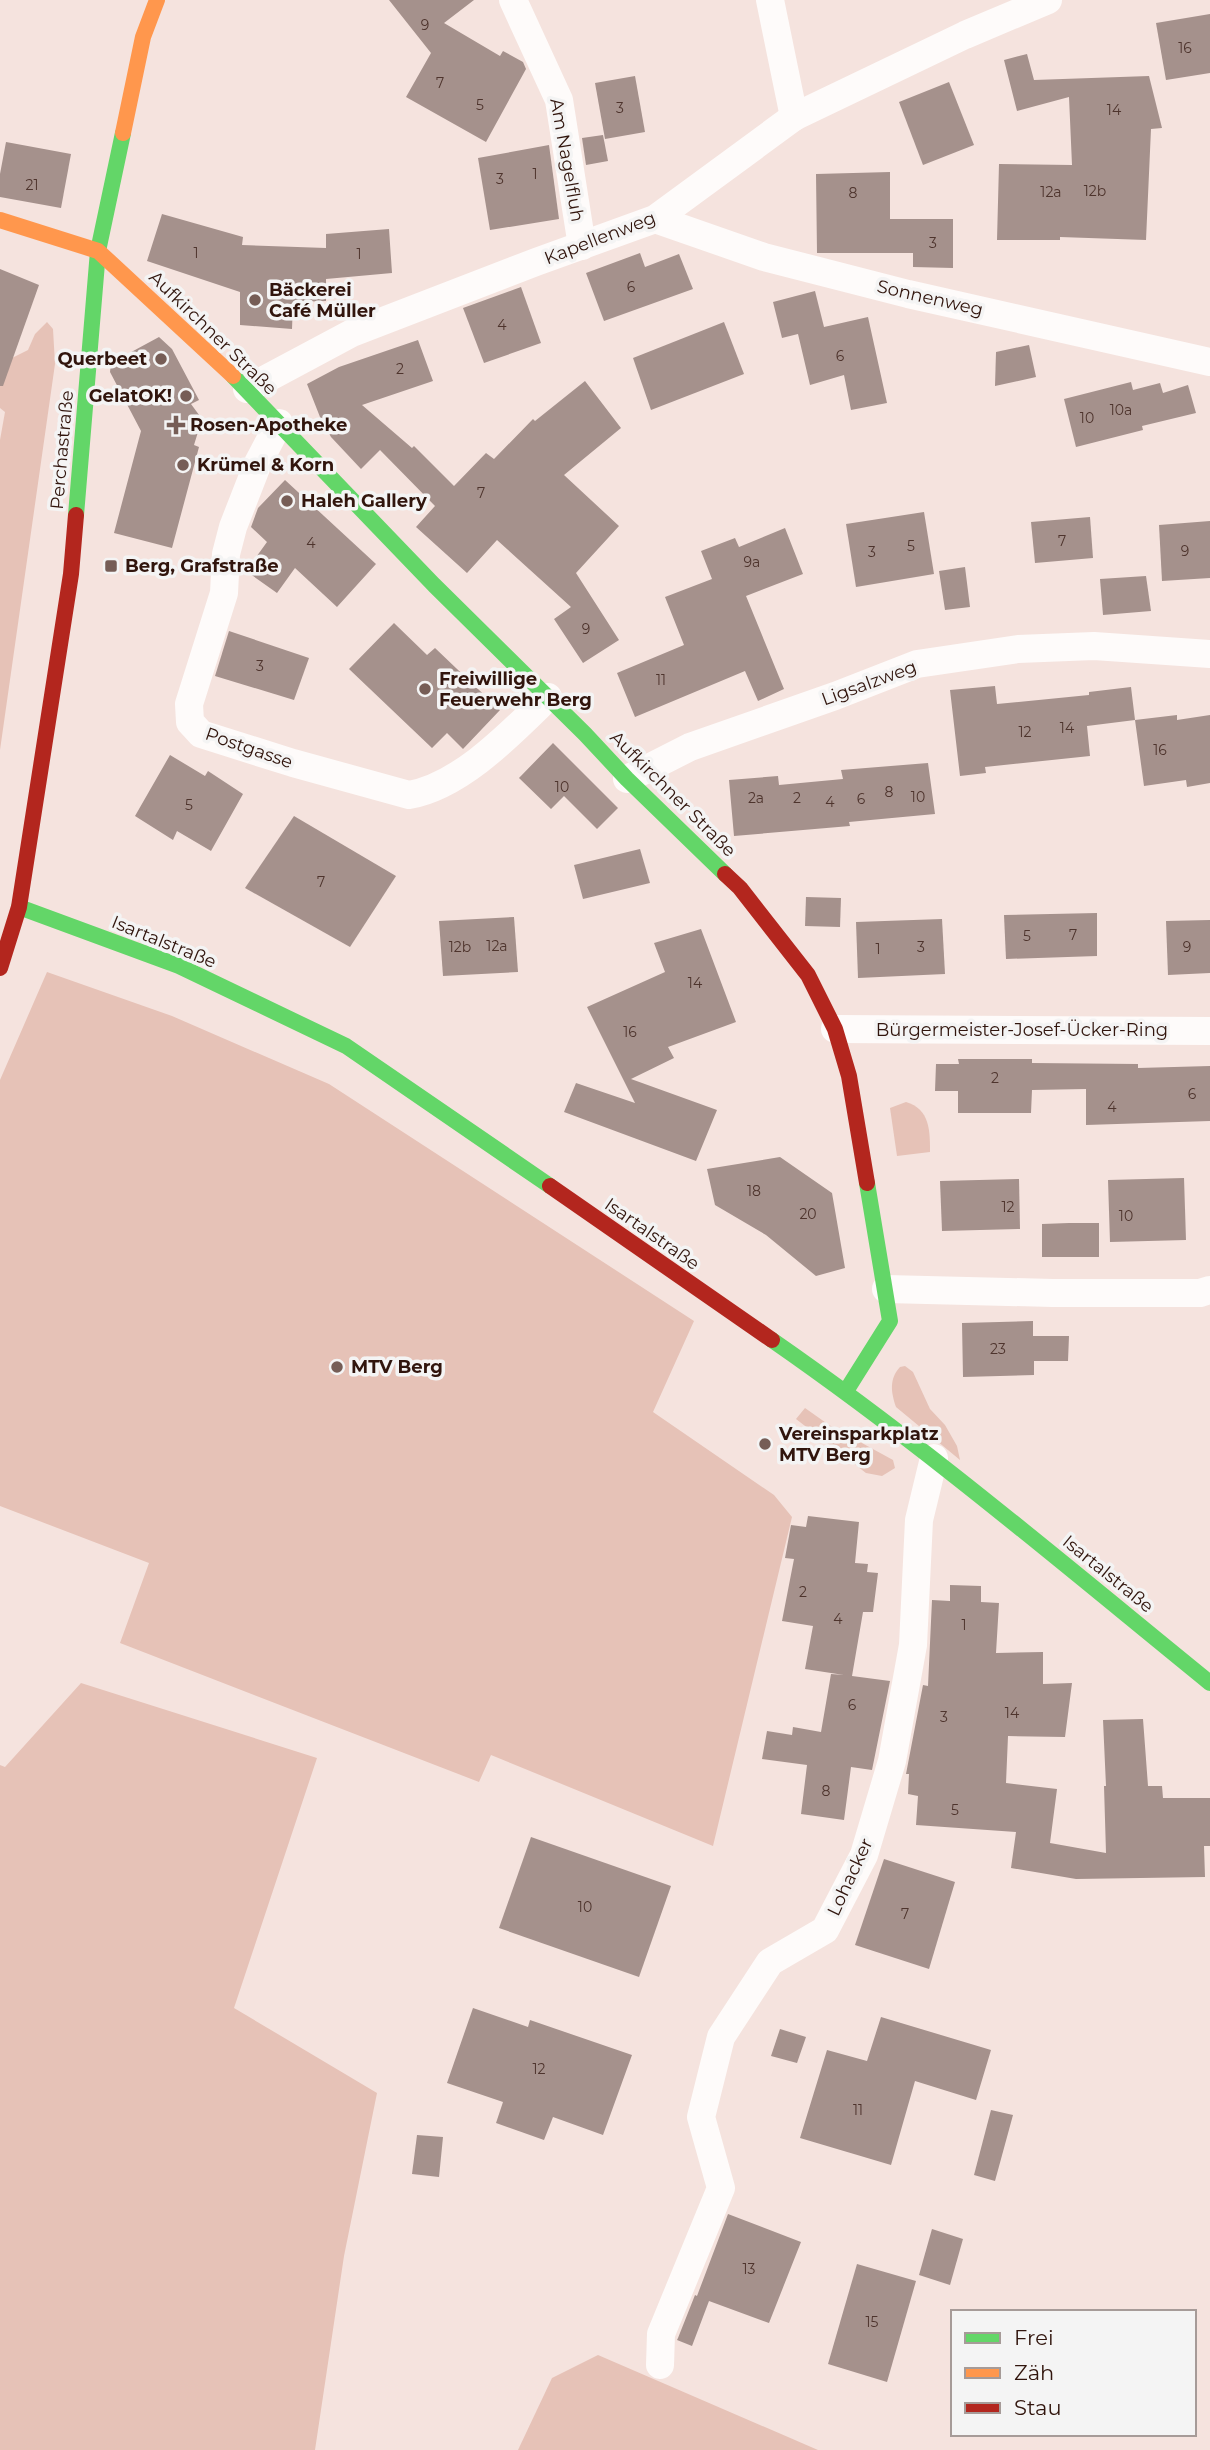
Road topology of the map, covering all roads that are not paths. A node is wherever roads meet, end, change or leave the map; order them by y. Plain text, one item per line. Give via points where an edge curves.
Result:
1 (157, 0) edge
2 (513, 0) edge
3 (770, 0) edge
4 (1048, 0) edge
5 (794, 117) junction
6 (655, 219) junction
7 (0, 220) edge
8 (582, 246) junction
9 (99, 251) junction
10 (1210, 362) edge
11 (247, 389) junction
12 (279, 423) junction
13 (1210, 654) edge
14 (548, 697) junction
15 (627, 779) junction
16 (19, 907) junction
17 (0, 968) edge
18 (835, 1029) junction
19 (1210, 1031) edge
20 (886, 1289) junction
21 (1210, 1290) edge
22 (846, 1391) junction
23 (934, 1458) junction
24 (1210, 1683) edge
25 (660, 2365) dead end

1 - 9 main road, Perchastraße via 143,37
2 - 8 street, Am Nagelfluh via 559,100
3 - 5 street
4 - 5 street, Kapellenweg
5 - 6 street, Kapellenweg
6 - 8 street, Kapellenweg
6 - 10 street, Sonnenweg via 764,257
7 - 9 main road
8 - 11 street, Kapellenweg via 352,333
9 - 11 main road, Aufkirchner Straße
9 - 16 main road, Perchastraße via 71,574
11 - 12 main road, Aufkirchner Straße
12 - 14 main road, Aufkirchner Straße
12 - 14 street, Postgasse via 243,498 226,554 224,593 189,704 190,722 201,734 409,795 426,792 475,764
13 - 15 street, Ligsalzweg via 1094,646 1018,649 917,664 690,747
14 - 15 main road, Aufkirchner Straße
15 - 18 main road, Aufkirchner Straße via 740,888 808,975
16 - 17 main road, Perchastraße
16 - 22 main road, Isartalstraße via 179,966 346,1046
18 - 19 street, Bürgermeister-Josef-Ücker-Ring
18 - 20 main road, Aufkirchner Straße via 849,1076
20 - 21 street
20 - 22 main road, Aufkirchner Straße via 890,1321
22 - 23 main road, Isartalstraße
23 - 24 main road, Isartalstraße
23 - 25 street, Lohacker via 919,1520 913,1645 892,1761 869,1841 825,1930 770,1962 721,2037 701,2117 721,2189 661,2334

